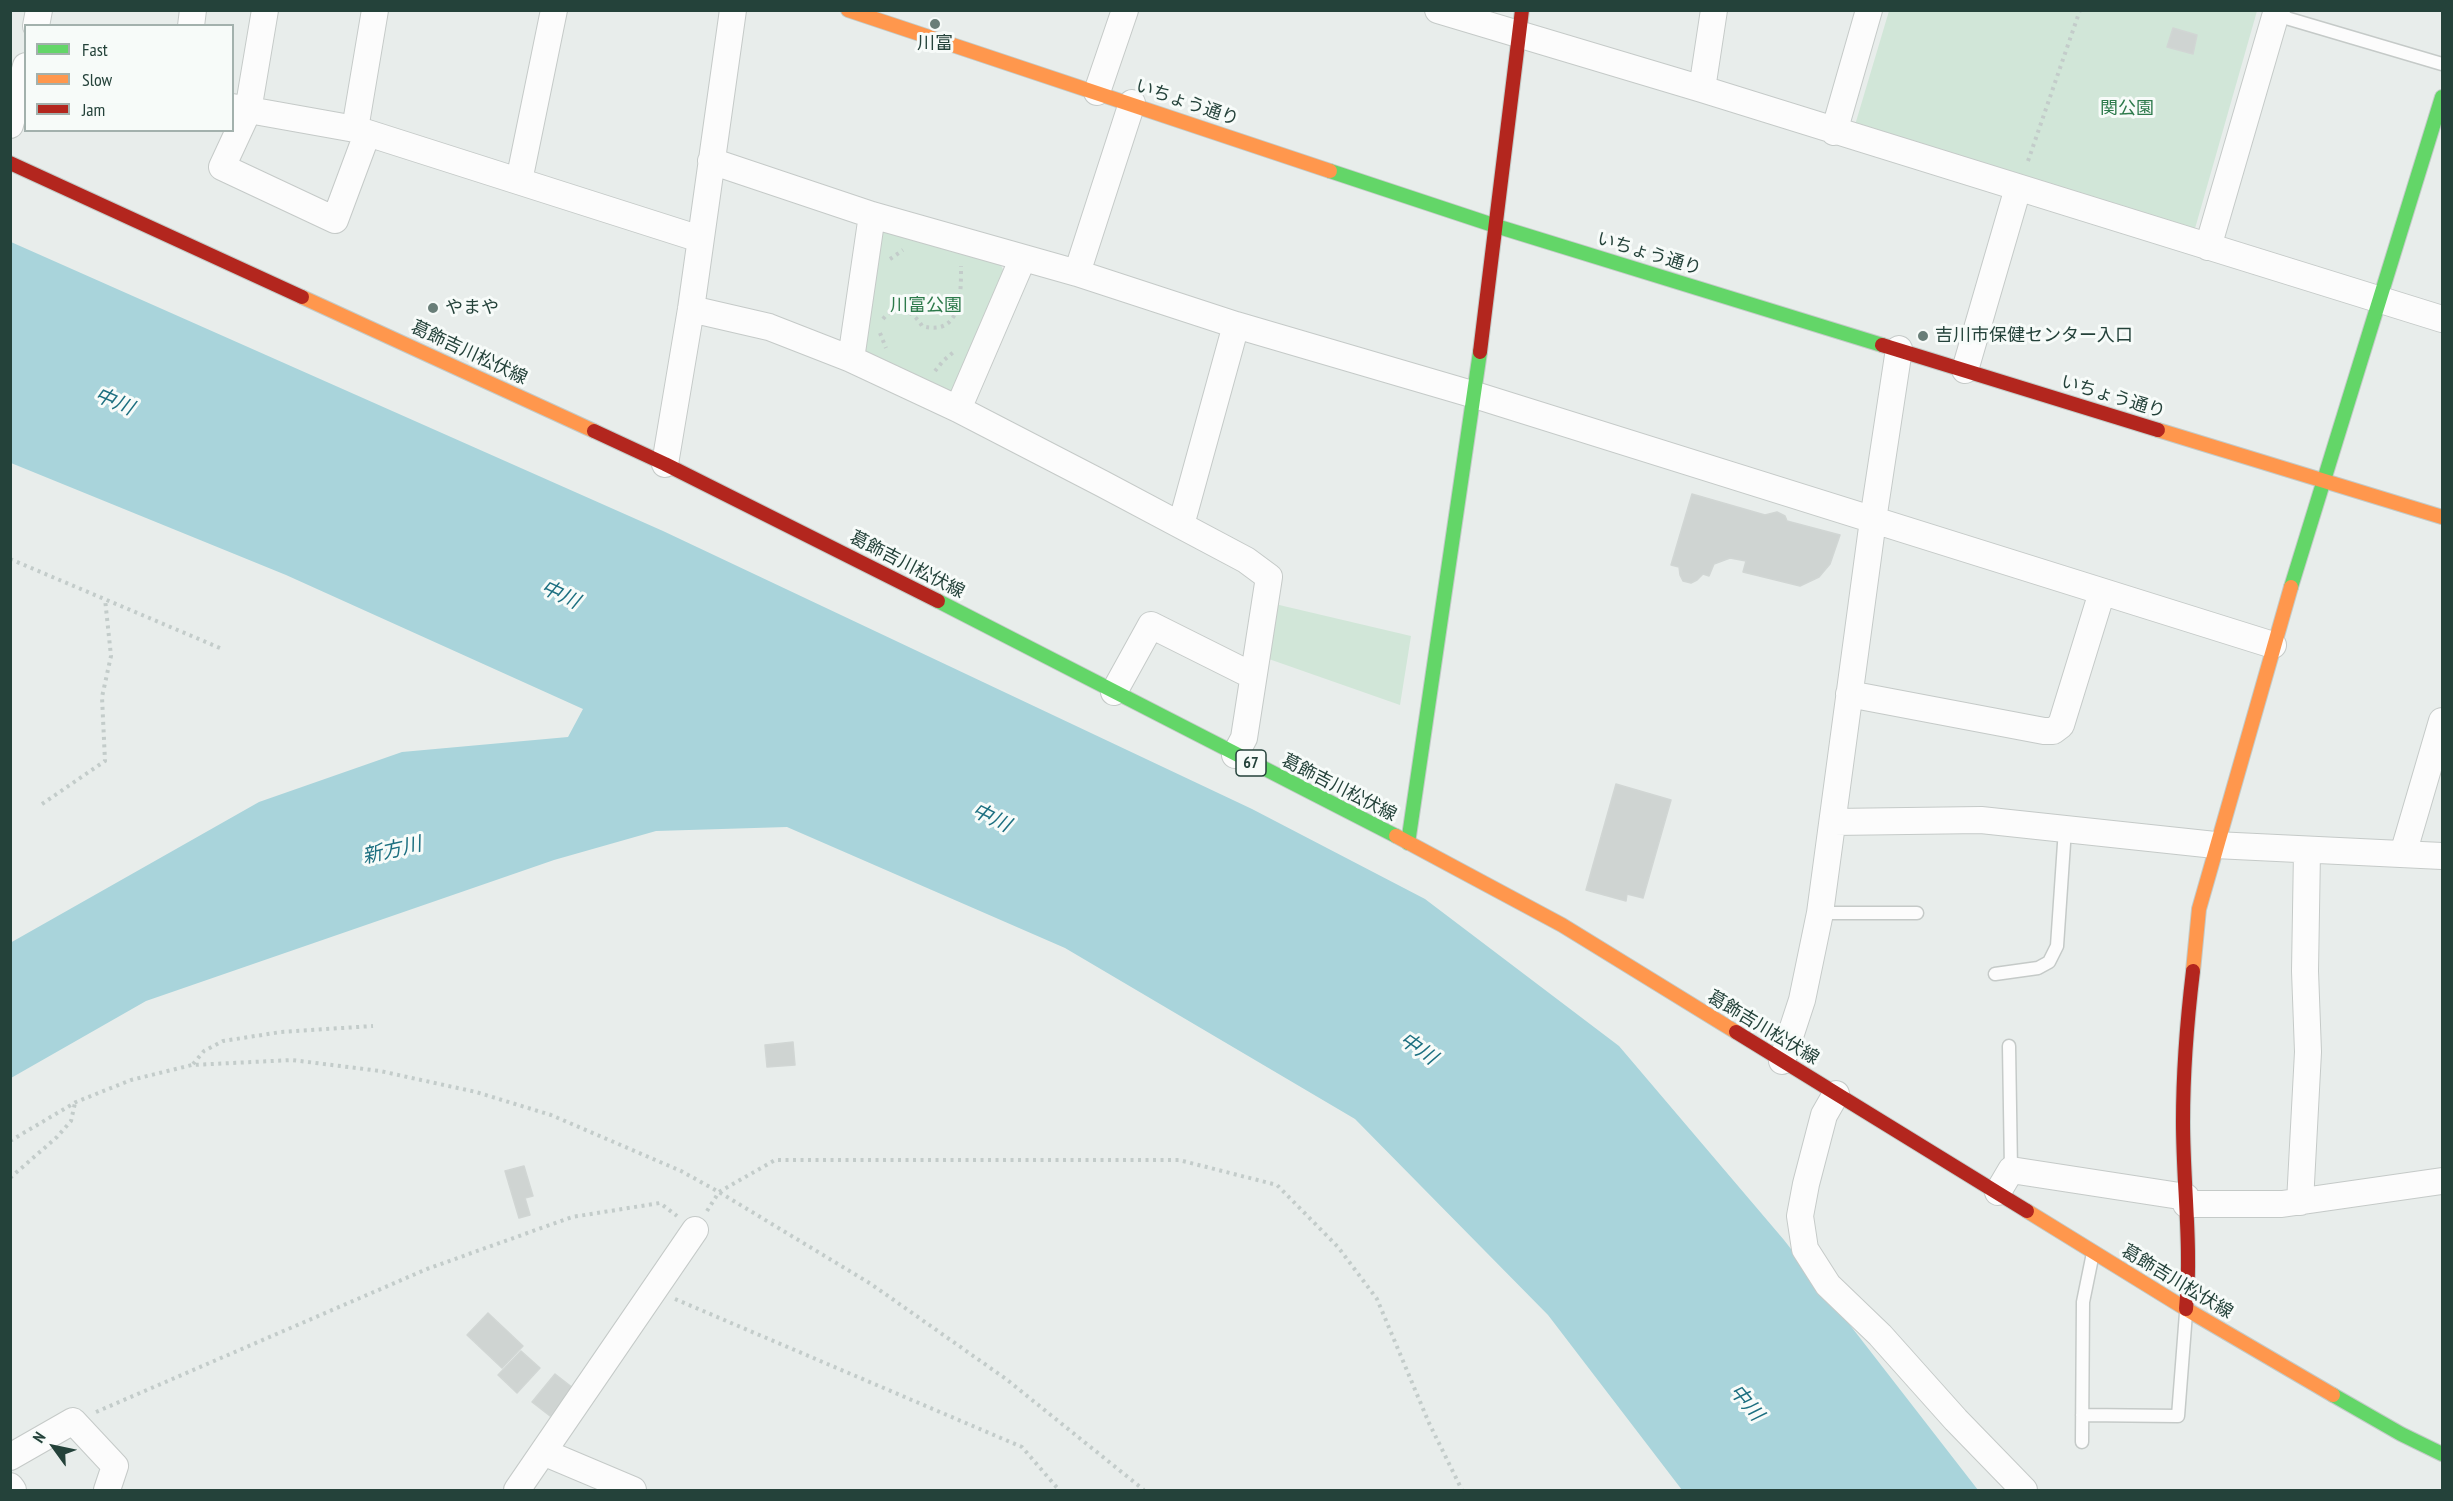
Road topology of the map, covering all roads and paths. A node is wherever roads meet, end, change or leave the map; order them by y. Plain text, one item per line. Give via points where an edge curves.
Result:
1 (265, 10) edge
2 (375, 10) edge
3 (554, 10) edge
4 (733, 10) edge
5 (848, 10) edge
6 (1125, 10) edge
7 (1438, 10) edge
8 (1714, 10) edge
9 (1869, 10) edge
10 (2080, 10) edge
11 (2276, 13) edge
12 (902, 19) edge
13 (1521, 22) edge
14 (2442, 64) edge
15 (24, 71) edge
16 (1702, 90) junction
17 (1096, 92) junction
18 (2442, 97) edge
19 (1132, 103) junction
20 (240, 109) edge
21 (10, 125) edge
22 (234, 128) edge
23 (233, 132) edge
24 (361, 132) junction
25 (1834, 132) junction
26 (711, 161) junction
27 (2028, 161) dead end
28 (10, 163) edge
29 (519, 181) junction
30 (2018, 188) junction
31 (872, 214) junction
32 (1496, 226) junction
33 (700, 239) junction
34 (2208, 247) junction
35 (909, 248) dead end
36 (1023, 258) junction
37 (956, 263) dead end
38 (885, 266) dead end
39 (961, 266) junction
40 (971, 266) dead end
41 (1077, 273) junction
42 (2381, 299) junction
43 (691, 309) junction
44 (879, 319) dead end
45 (2442, 319) edge
46 (1236, 324) junction
47 (961, 346) dead end
48 (1899, 349) junction
49 (851, 359) junction
50 (1965, 370) junction
51 (935, 371) dead end
52 (1475, 395) junction
53 (958, 409) junction
54 (665, 464) junction
55 (2324, 482) junction
56 (2442, 517) edge
57 (1873, 520) junction
58 (1181, 525) junction
59 (10, 559) edge
60 (2102, 592) junction
61 (105, 599) junction
62 (2273, 645) junction
63 (220, 648) dead end
64 (1254, 676) junction
65 (1114, 692) junction
66 (1850, 694) junction
67 (2442, 721) edge
68 (1235, 755) junction
69 (42, 804) dead end
70 (1834, 822) junction
71 (2065, 829) junction
72 (1408, 843) junction
73 (2215, 845) junction
74 (2307, 851) junction
75 (2403, 854) junction
76 (2442, 856) edge
77 (1820, 913) junction
78 (1917, 913) dead end
79 (1995, 974) dead end
80 (373, 1026) dead end
81 (2009, 1046) dead end
82 (1782, 1061) junction
83 (192, 1065) junction
84 (1836, 1094) junction
85 (76, 1102) junction
86 (10, 1142) edge
87 (2011, 1170) junction
88 (10, 1178) edge
89 (2442, 1181) edge
90 (719, 1192) junction
91 (1998, 1192) junction
92 (712, 1201) dead end
93 (2186, 1201) junction
94 (2300, 1202) junction
95 (695, 1230) joint
96 (2094, 1252) junction
97 (653, 1290) junction
98 (2186, 1309) junction
99 (2082, 1415) junction
100 (73, 1421) junction
101 (2082, 1442) dead end
102 (543, 1452) junction
103 (2442, 1454) edge
104 (10, 1457) edge
105 (10, 1486) edge
106 (14, 1491) edge
107 (107, 1491) edge
108 (517, 1491) edge
109 (633, 1491) edge
110 (1059, 1491) edge
111 (1144, 1491) edge
112 (1462, 1491) edge
113 (2024, 1491) edge

1 - 20 street
2 - 24 street
3 - 29 street
4 - 26 street
5 - 12 street, いちょう通り
6 - 17 street
7 - 13 street
8 - 16 street
9 - 25 street
10 - 27 path
11 - 14 lane
11 - 34 street
12 - 17 street, いちょう通り
13 - 16 street
13 - 32 street
15 - 21 street
16 - 25 street
17 - 19 street, いちょう通り
18 - 42 street via 2428,162
19 - 32 street, いちょう通り
19 - 41 street
20 - 22 street
20 - 24 street
23 - 24 street via 222,166 335,220
24 - 29 street
25 - 30 street
26 - 31 street
26 - 33 street
28 - 54 street, 葛飾吉川松伏線 / 67
29 - 33 street
30 - 34 street
30 - 50 street
31 - 36 street
31 - 49 street
32 - 48 street, いちょう通り
32 - 52 street
33 - 43 street
34 - 42 street
35 - 38 path via 892,256
36 - 41 street
36 - 53 street
37 - 39 path
39 - 40 path
39 - 44 path via 958,310 944,325 922,326 913,314 899,309 889,312 882,323 878,323
41 - 46 street
42 - 45 street
42 - 55 street
43 - 49 street via 784,332
43 - 54 street
46 - 52 street
46 - 58 street
47 - 51 path
48 - 50 street, いちょう通り
48 - 57 street
49 - 53 street
50 - 55 street, いちょう通り
52 - 57 street
52 - 72 street
53 - 58 street
54 - 65 street, 葛飾吉川松伏線 / 67
55 - 56 street, いちょう通り
55 - 62 street
57 - 60 street
57 - 66 street
58 - 64 street via 1269,577
59 - 61 path
60 - 62 street
60 - 66 street via 2061,725 2053,731
61 - 63 path
61 - 69 path via 111,656 102,697 105,761
62 - 73 street
64 - 65 street via 1151,625
64 - 68 street via 1244,738
65 - 68 street, 葛飾吉川松伏線 / 67
66 - 70 street
67 - 75 street
68 - 72 street, 葛飾吉川松伏線 / 67
70 - 71 street via 1981,820
70 - 77 street
71 - 73 street
71 - 79 lane via 2057,946 2049,962 2038,968
72 - 82 street, 葛飾吉川松伏線 / 67 via 1562,926
73 - 74 street
73 - 93 street via 2199,909 2191,971 2183,1122
74 - 75 street
74 - 94 street via 2308,1052
75 - 76 street
77 - 78 lane
77 - 82 street via 1802,1000
80 - 83 path via 281,1032 223,1041 204,1051
81 - 87 lane
82 - 84 street, 葛飾吉川松伏線 / 67
83 - 85 path via 131,1080
83 - 90 path via 292,1060 380,1071 476,1092 551,1116 681,1171
84 - 91 street, 葛飾吉川松伏線 / 67
84 - 113 street via 1824,1115 1806,1184 1800,1216 1805,1249 1828,1285 1880,1335
85 - 86 path
85 - 88 path via 70,1121 57,1137
87 - 91 street
87 - 93 street
89 - 94 street
90 - 92 path
90 - 111 path via 872,1284 1006,1379
90 - 112 path via 775,1160 1179,1160 1278,1185 1338,1247 1377,1299
91 - 96 street, 葛飾吉川松伏線 / 67
93 - 94 street
93 - 98 street
95 - 97 street
95 - 100 path via 660,1203 572,1217 427,1269
96 - 98 street, 葛飾吉川松伏線 / 67
96 - 99 lane via 2083,1302
97 - 102 street
97 - 110 path via 1022,1447
98 - 99 lane via 2178,1416
98 - 103 street, 葛飾吉川松伏線 / 67
99 - 101 lane
100 - 104 street
100 - 107 street via 115,1466
102 - 108 street
102 - 109 street
105 - 106 street

